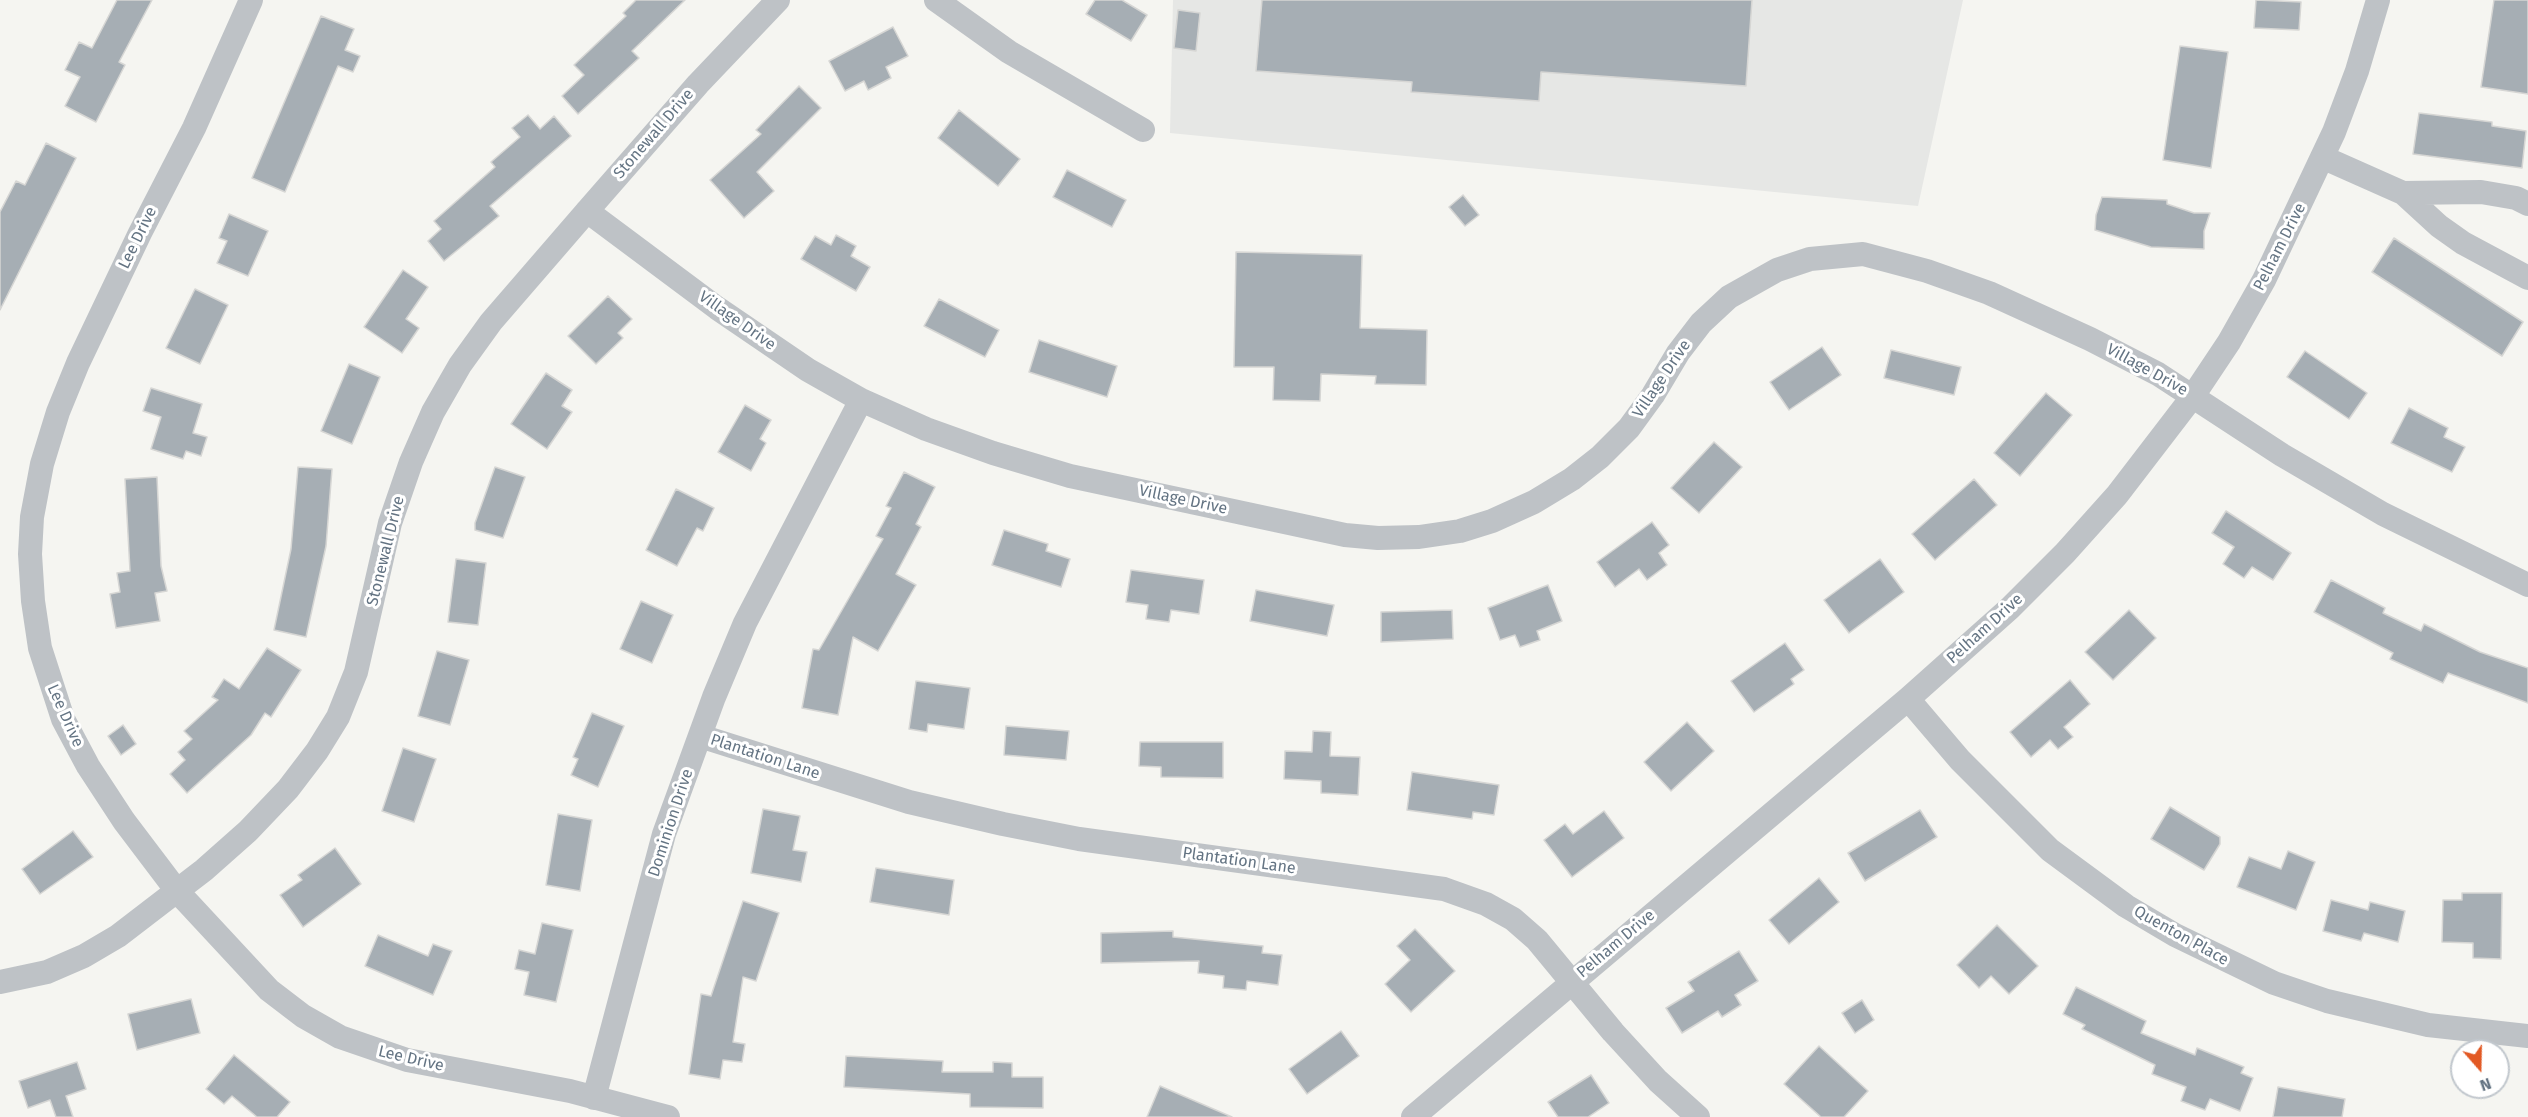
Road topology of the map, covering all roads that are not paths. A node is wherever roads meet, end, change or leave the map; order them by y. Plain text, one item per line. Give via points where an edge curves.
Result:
1 (251, 0) edge
2 (778, 0) edge
3 (936, 0) edge
4 (2378, 0) edge
5 (1143, 130) dead end
6 (2322, 158) junction
7 (2403, 192) junction
8 (2528, 204) edge
9 (586, 211) junction
10 (2528, 278) edge
11 (2193, 396) junction
12 (861, 400) junction
13 (2528, 585) edge
14 (1908, 699) junction
15 (700, 736) junction
16 (177, 891) junction
17 (1572, 981) junction
18 (0, 982) edge
19 (2528, 1036) edge
20 (594, 1098) junction
21 (668, 1117) edge
22 (1413, 1117) edge
23 (1698, 1117) edge

1 - 16 street, Lee Drive via 194,128 78,363 42,464 32,517 33,601 40,648 63,719 124,821
2 - 9 street, Stonewall Drive
3 - 5 street via 1010,52
4 - 6 street, Pelham Drive via 2349,93
6 - 7 street
6 - 11 street, Pelham Drive via 2264,280
7 - 8 street via 2481,192
7 - 10 street via 2463,243
9 - 12 street, Village Drive via 717,308 808,370
9 - 16 street, Stonewall Drive via 491,322 433,412 390,523 356,672 338,717 288,789 248,831
11 - 12 street, Village Drive via 2090,339 1989,292 1863,254 1810,260 1753,281 1701,323 1629,428 1600,457 1533,502 1492,521 1419,537 1345,535 1070,476 926,429
11 - 13 street, Village Drive via 2282,455 2383,514
11 - 14 street, Pelham Drive via 2117,495 2065,553
12 - 15 street, Dominion Drive via 745,623
14 - 17 street, Pelham Drive
14 - 19 street, Quenton Place via 1960,760 2050,850 2117,900 2175,935 2274,983 2327,1001 2428,1025
15 - 17 street, Plantation Lane via 909,802 1003,825 1450,891 1513,919
15 - 20 street, Dominion Drive via 664,834
16 - 18 street, Stonewall Drive via 118,936 84,956 47,972
16 - 20 street, Lee Drive via 269,990 340,1037 407,1060
17 - 22 street, Pelham Drive
17 - 23 street, Plantation Lane via 1658,1080
20 - 21 street, Lee Drive

